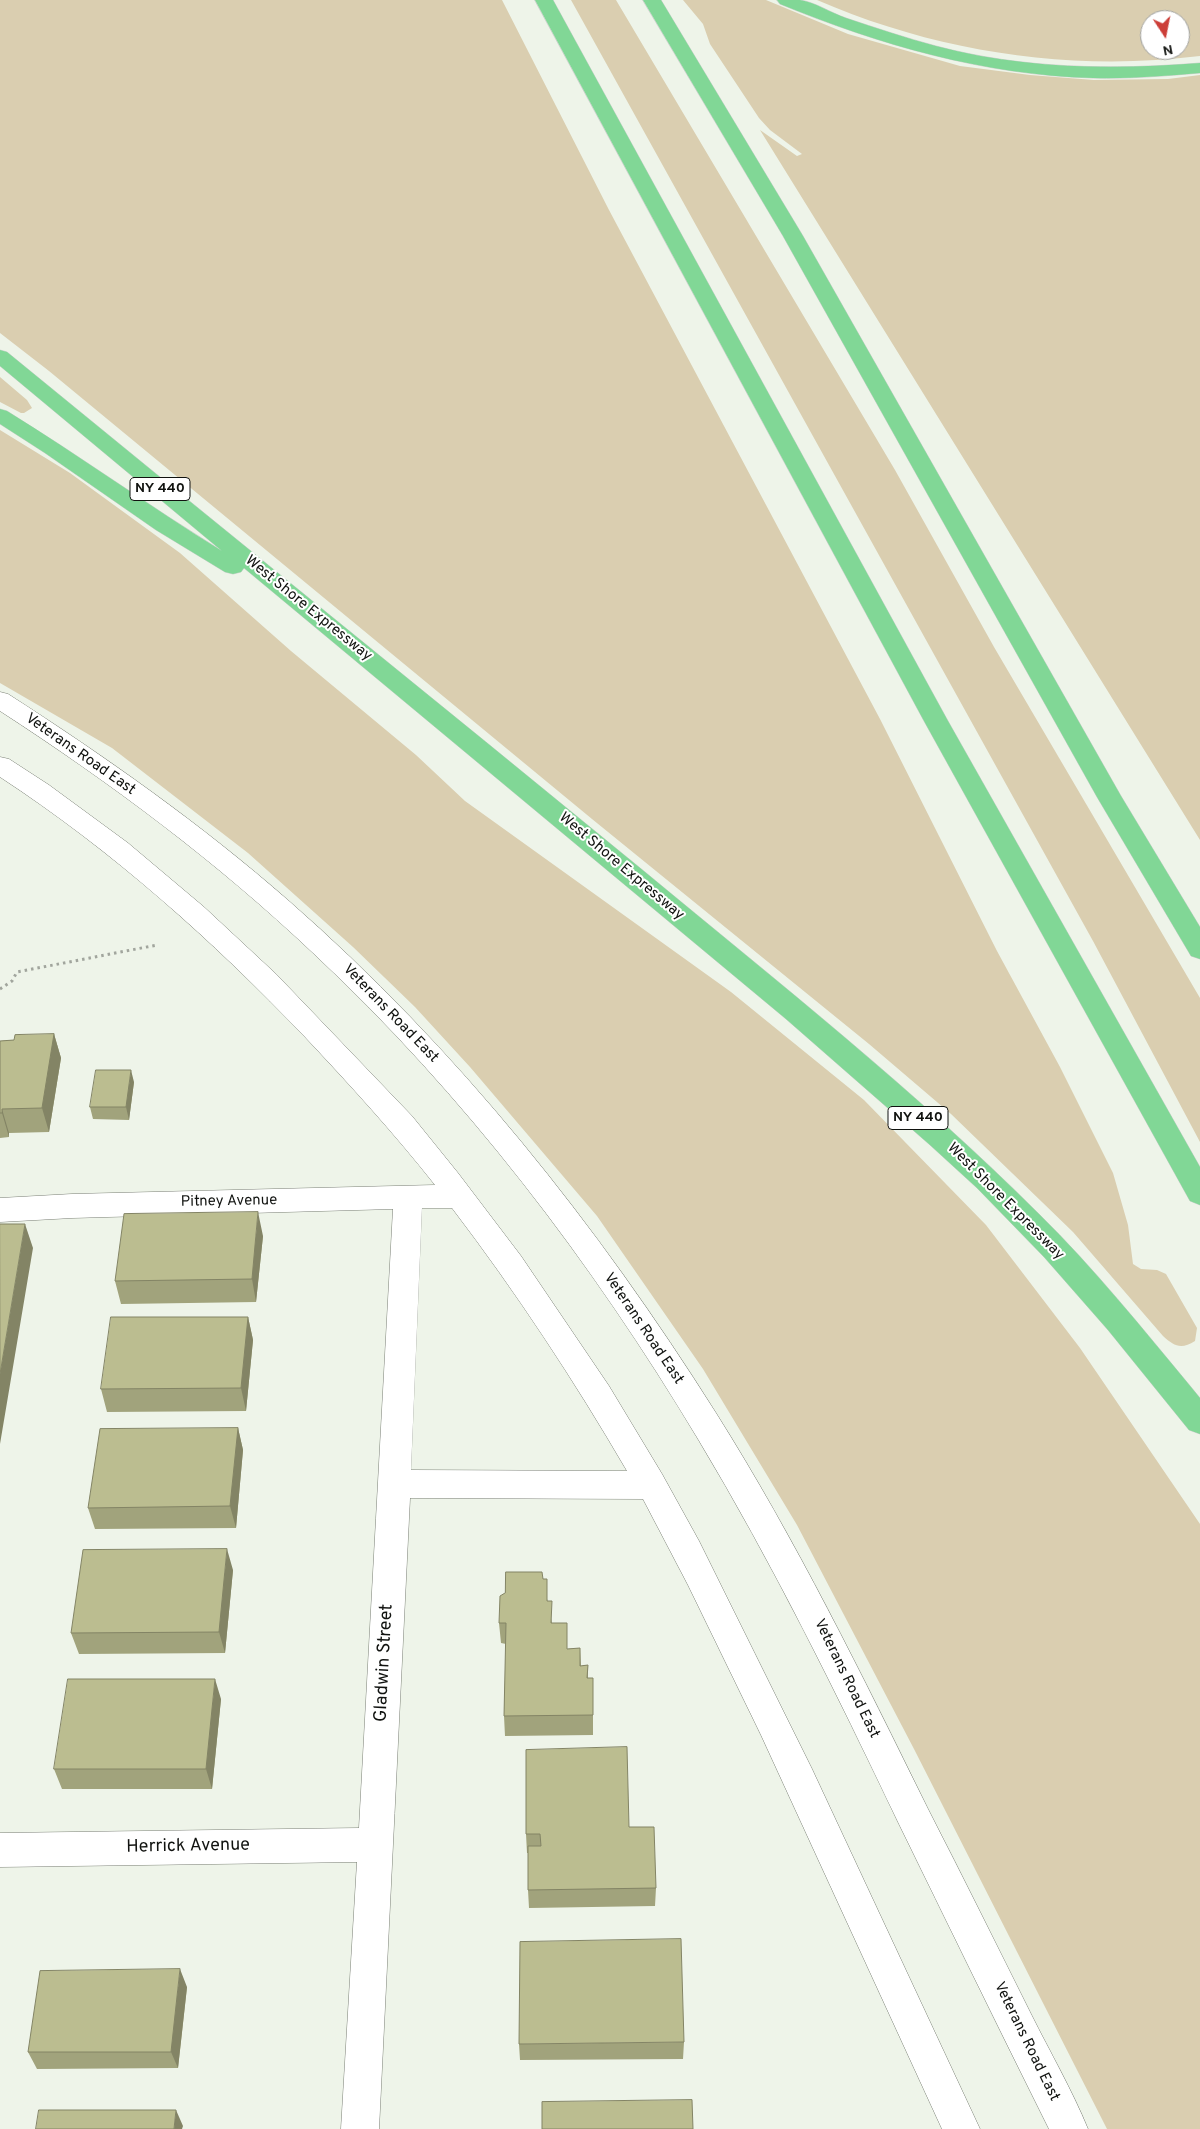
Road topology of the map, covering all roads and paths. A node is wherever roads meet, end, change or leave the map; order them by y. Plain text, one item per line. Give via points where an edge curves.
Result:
1 (544, 0) edge
2 (652, 0) edge
3 (786, 0) edge
4 (1200, 68) edge
5 (0, 356) edge
6 (0, 415) edge
7 (321, 620) junction
8 (0, 700) edge
9 (6, 772) edge
10 (157, 945) dead end
11 (1200, 950) edge
12 (0, 989) edge
13 (1200, 1193) edge
14 (459, 1196) junction
15 (408, 1197) junction
16 (0, 1210) edge
17 (1200, 1421) edge
18 (395, 1484) junction
19 (652, 1485) junction
20 (375, 1845) junction
21 (0, 1850) edge
22 (360, 2129) edge
23 (961, 2129) edge
24 (1069, 2129) edge

1 - 13 highway via 806,485
2 - 11 highway via 793,236 1109,797
3 - 4 highway via 901,44 979,61 1092,72 1140,73
5 - 7 highway, West Shore Expressway / NY 440
6 - 7 highway via 164,525
7 - 17 highway, West Shore Expressway / NY 440 via 840,1050 974,1168 1094,1293
8 - 24 street, Veterans Road East via 115,777 215,854 311,936 372,994 464,1093 568,1224 660,1351 803,1591
9 - 14 street via 64,808 159,883 262,976 363,1081 414,1138
10 - 12 path via 17,972 12,981
14 - 15 street, Pitney Avenue
14 - 19 street via 552,1326
15 - 16 street, Pitney Avenue
15 - 18 street, Gladwin Street
18 - 19 street
18 - 20 street, Gladwin Street
19 - 23 street via 787,1751
20 - 21 street, Herrick Avenue
20 - 22 street, Gladwin Street

